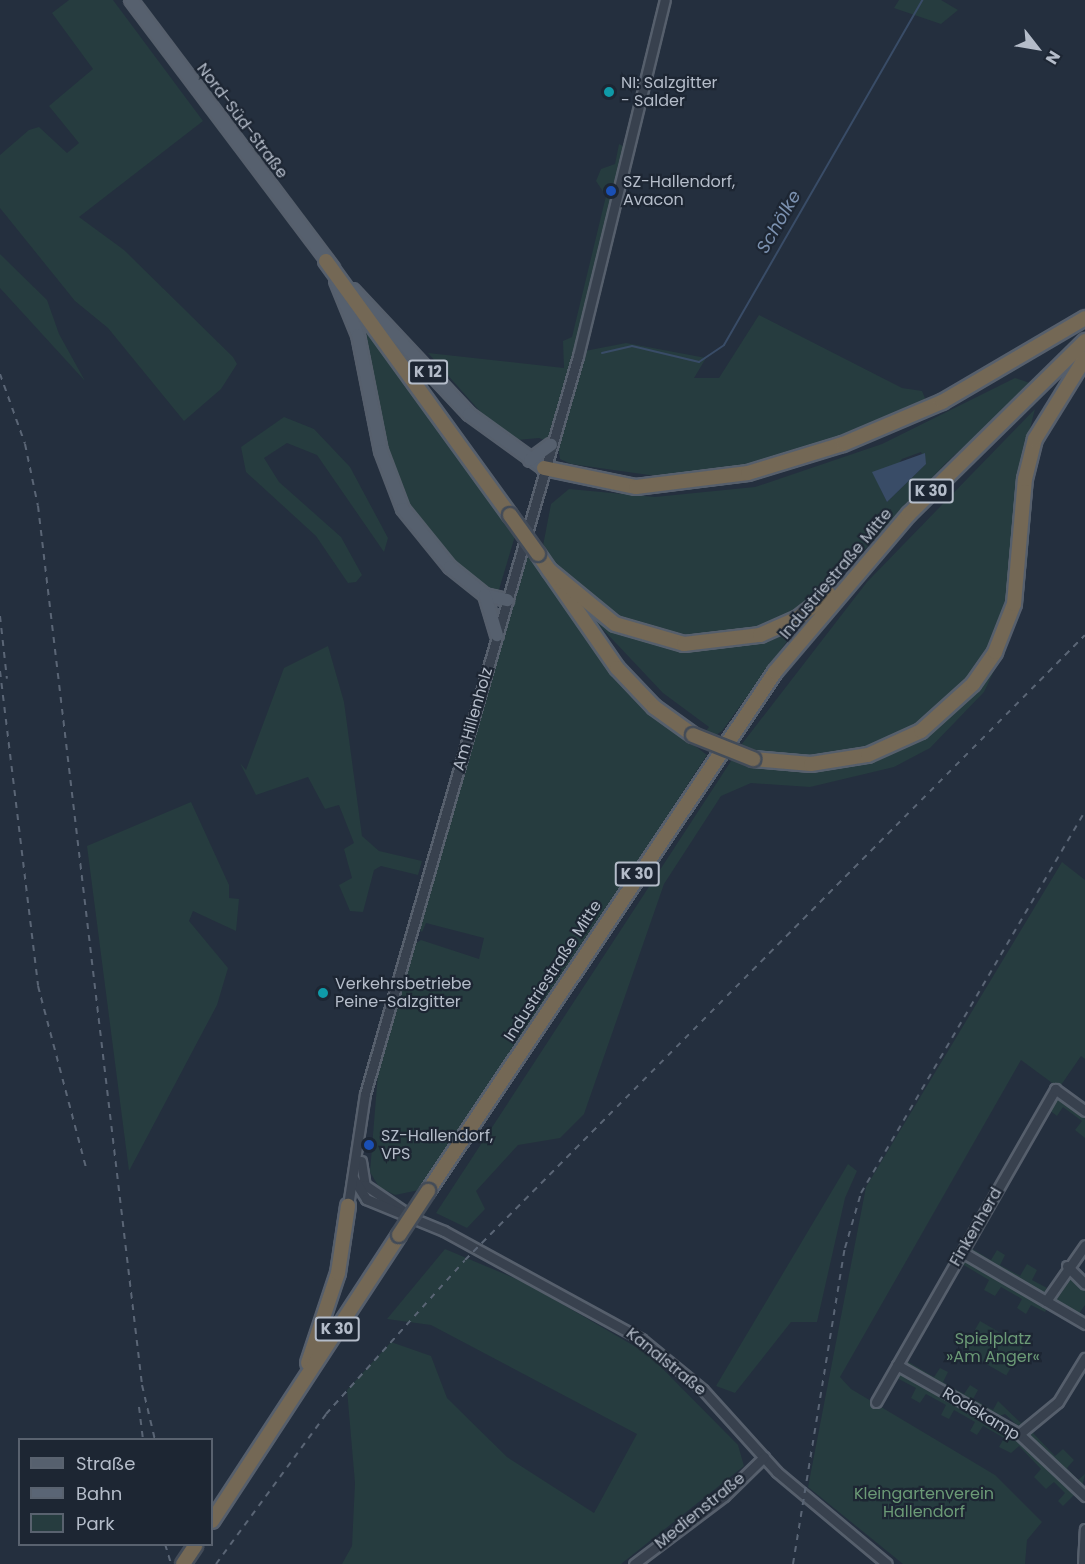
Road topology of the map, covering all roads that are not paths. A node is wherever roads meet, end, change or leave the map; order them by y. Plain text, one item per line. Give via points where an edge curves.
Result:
1 (132, 0) edge
2 (665, 0) edge
3 (326, 261) junction
4 (1085, 318) edge
5 (1085, 340) edge
6 (1085, 358) edge
7 (551, 445) junction
8 (530, 460) junction
9 (544, 468) junction
10 (861, 567) junction
11 (549, 570) junction
12 (485, 595) junction
13 (507, 600) junction
14 (497, 635) junction
15 (370, 1082) junction
16 (1085, 1111) edge
17 (352, 1177) junction
18 (372, 1191) junction
19 (359, 1194) junction
20 (348, 1206) junction
21 (406, 1213) junction
22 (1085, 1245) edge
23 (962, 1252) junction
24 (1067, 1266) junction
25 (1085, 1284) edge
26 (1046, 1300) junction
27 (1085, 1323) edge
28 (1085, 1358) edge
29 (897, 1365) junction
30 (876, 1402) dead end
31 (276, 1422) junction
32 (1019, 1434) junction
33 (764, 1457) junction
34 (1085, 1496) edge
35 (213, 1519) edge
36 (1085, 1529) edge
37 (194, 1546) edge
38 (183, 1564) edge
39 (634, 1564) edge
40 (887, 1564) edge
41 (1083, 1564) edge

1 - 3 main road, Nord-Süd-Straße / K 12
2 - 7 street, Am Hillenholz via 578,356
3 - 8 main road, K 12 via 469,414
3 - 11 highway, bridge
3 - 12 main road, K 12 via 358,335 381,451 397,497 437,555
4 - 9 highway via 942,402 843,444 748,473 636,487
5 - 10 highway, Industriestraße Mitte / K 30
6 - 11 highway, bridge via 1035,439 1024,479 1014,604 995,651 973,684 921,731 868,755 811,764 753,759 693,735 654,707 617,668
7 - 8 main road
7 - 9 street, Am Hillenholz
8 - 9 main road, K 12
9 - 13 street, Am Hillenholz
10 - 11 highway via 780,627 703,645 660,640 615,624
10 - 31 highway, Industriestraße Mitte / K 30, bridge via 737,725
12 - 13 main road, K 12
12 - 14 main road
13 - 14 street, Am Hillenholz
14 - 15 street, Am Hillenholz
15 - 17 street, Am Hillenholz
15 - 18 street, Am Hillenholz via 359,1172
16 - 23 street, Finkenherd via 1055,1089
17 - 19 street
17 - 20 street, Am Hillenholz
18 - 19 street
18 - 21 street, Kanalstraße
19 - 20 street
19 - 21 street, Kanalstraße
20 - 31 highway via 323,1324
21 - 33 street, Kanalstraße via 642,1339 703,1390
22 - 24 street
23 - 26 street
23 - 29 street, Finkenherd
24 - 25 street
24 - 26 street
26 - 27 street
28 - 32 street via 1058,1402
29 - 30 street, Finkenherd
29 - 32 street, Rodekamp
31 - 35 highway, Industriestraße Mitte / K 30
32 - 34 street, Rodekamp
33 - 39 street, Medienstraße via 724,1496
33 - 40 street, Kanalstraße
36 - 41 street
37 - 38 highway, bridge

